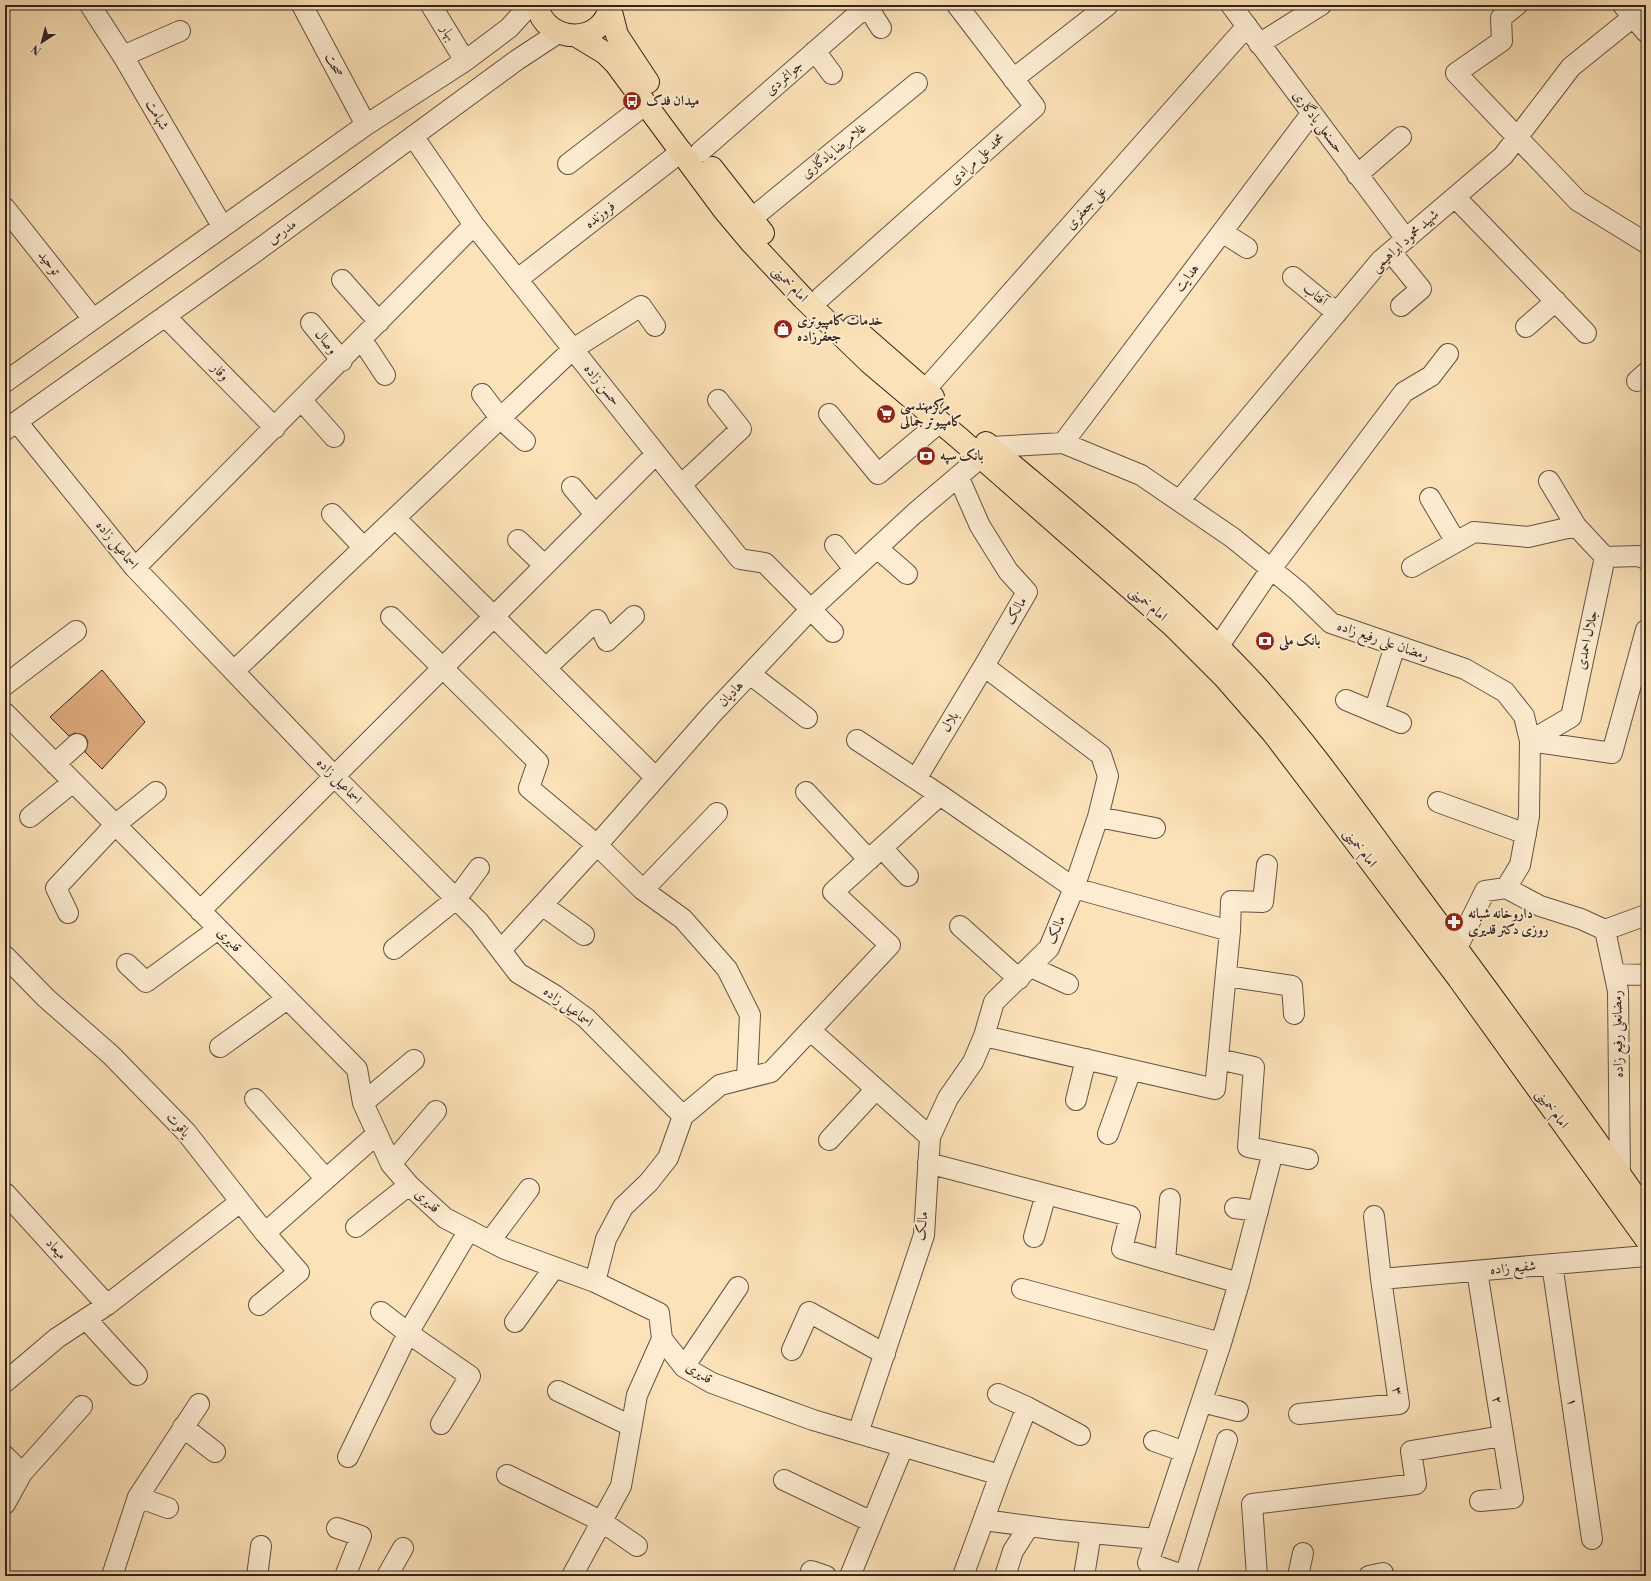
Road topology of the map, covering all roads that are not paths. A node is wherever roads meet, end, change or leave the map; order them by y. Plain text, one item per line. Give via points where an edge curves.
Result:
1 (90, 5) edge
2 (302, 5) edge
3 (431, 5) edge
4 (530, 5) edge
5 (538, 5) edge
6 (867, 5) edge
7 (956, 5) edge
8 (1108, 5) edge
9 (1231, 5) edge
10 (1321, 5) edge
11 (1517, 5) edge
12 (611, 6) edge
13 (1634, 10) edge
14 (1247, 26) junction
15 (881, 28) dead end
16 (180, 31) dead end
17 (1646, 32) edge
18 (568, 34) junction
19 (1259, 44) junction
20 (815, 51) junction
21 (123, 56) junction
22 (465, 61) junction
23 (832, 74) dead end
24 (1013, 79) junction
25 (917, 83) dead end
26 (646, 104) junction
27 (1311, 114) junction
28 (366, 125) junction
29 (414, 136) junction
30 (1518, 137) junction
31 (1401, 138) dead end
32 (691, 151) junction
33 (568, 164) dead end
34 (1357, 175) junction
35 (1455, 197) junction
36 (5, 208) edge
37 (751, 219) junction
38 (222, 226) junction
39 (474, 226) junction
40 (1222, 232) junction
41 (1646, 243) edge
42 (1398, 246) junction
43 (1247, 248) dead end
44 (1293, 276) dead end
45 (518, 279) junction
46 (342, 280) dead end
47 (821, 297) junction
48 (1556, 301) junction
49 (1401, 306) dead end
50 (1337, 313) junction
51 (165, 316) junction
52 (93, 319) junction
53 (379, 322) junction
54 (311, 323) dead end
55 (655, 326) dead end
56 (1526, 327) dead end
57 (1586, 333) dead end
58 (362, 340) junction
59 (573, 349) junction
60 (1448, 354) dead end
61 (342, 361) junction
62 (385, 375) dead end
63 (5, 382) edge
64 (925, 390) junction
65 (482, 394) dead end
66 (718, 400) dead end
67 (302, 401) junction
68 (829, 414) dead end
69 (500, 418) junction
70 (940, 422) junction
71 (11, 426) edge
72 (275, 428) junction
73 (334, 437) dead end
74 (525, 441) dead end
75 (1063, 443) junction
76 (986, 452) junction
77 (656, 454) junction
78 (958, 476) junction
79 (1550, 481) dead end
80 (681, 485) junction
81 (572, 487) dead end
82 (1430, 498) dead end
83 (1179, 502) junction
84 (332, 514) dead end
85 (595, 514) junction
86 (395, 518) junction
87 (1576, 526) junction
88 (518, 540) dead end
89 (1456, 542) junction
90 (835, 545) dead end
91 (364, 548) junction
92 (877, 548) junction
93 (1605, 557) junction
94 (1646, 558) edge
95 (544, 565) junction
96 (1412, 567) dead end
97 (135, 568) junction
98 (854, 569) junction
99 (1271, 569) junction
100 (907, 574) dead end
101 (810, 610) junction
102 (493, 616) junction
103 (634, 616) dead end
104 (391, 617) dead end
105 (1646, 630) edge
106 (76, 631) dead end
107 (832, 632) dead end
108 (1395, 646) junction
109 (1218, 647) junction
110 (984, 666) junction
111 (442, 668) junction
112 (546, 668) junction
113 (234, 671) junction
114 (750, 674) junction
115 (5, 685) edge
116 (1346, 700) dead end
117 (1374, 712) junction
118 (5, 713) edge
119 (807, 718) dead end
120 (1400, 723) dead end
121 (857, 740) dead end
122 (1530, 741) junction
123 (77, 744) dead end
124 (55, 764) junction
125 (334, 776) junction
126 (656, 778) junction
127 (916, 779) junction
128 (73, 782) junction
129 (156, 792) dead end
130 (806, 792) dead end
131 (940, 795) junction
132 (1438, 802) dead end
133 (717, 813) dead end
134 (30, 817) dead end
135 (1098, 817) junction
136 (115, 825) junction
137 (1155, 828) dead end
138 (1526, 834) junction
139 (597, 845) junction
140 (875, 854) junction
141 (1267, 865) dead end
142 (479, 868) dead end
143 (908, 876) dead end
144 (1074, 888) junction
145 (1506, 888) junction
146 (643, 890) junction
147 (456, 899) junction
148 (542, 905) junction
149 (200, 911) junction
150 (68, 914) dead end
151 (1646, 915) edge
152 (960, 926) dead end
153 (218, 929) junction
154 (1605, 930) junction
155 (1230, 931) junction
156 (584, 935) dead end
157 (1456, 948) junction
158 (394, 949) dead end
159 (501, 950) junction
160 (5, 956) edge
161 (127, 964) dead end
162 (1025, 973) junction
163 (1614, 974) junction
164 (1646, 975) edge
165 (1226, 976) junction
166 (1068, 984) dead end
167 (287, 999) junction
168 (1294, 1014) dead end
169 (810, 1030) junction
170 (984, 1036) junction
171 (220, 1047) dead end
172 (1086, 1059) junction
173 (1218, 1059) junction
174 (414, 1060) dead end
175 (1131, 1070) junction
176 (746, 1078) junction
177 (876, 1089) junction
178 (255, 1099) dead end
179 (1076, 1100) dead end
180 (363, 1103) junction
181 (436, 1110) dead end
182 (683, 1116) junction
183 (377, 1134) junction
184 (1108, 1134) dead end
185 (930, 1137) junction
186 (829, 1140) dead end
187 (1274, 1152) junction
188 (1308, 1159) dead end
189 (928, 1163) junction
190 (391, 1164) junction
191 (326, 1179) junction
192 (1613, 1179) junction
193 (409, 1185) junction
194 (529, 1189) dead end
195 (5, 1193) edge
196 (1046, 1194) junction
197 (1170, 1199) dead end
198 (240, 1202) junction
199 (1234, 1208) dead end
200 (1258, 1211) junction
201 (1646, 1212) edge
202 (1374, 1216) dead end
203 (356, 1227) dead end
204 (469, 1230) junction
205 (265, 1233) junction
206 (1034, 1237) dead end
207 (1646, 1239) edge
208 (490, 1241) junction
209 (1646, 1256) edge
210 (1165, 1261) junction
211 (1552, 1264) junction
212 (554, 1268) junction
213 (1477, 1271) junction
214 (1380, 1279) junction
215 (595, 1282) junction
216 (1238, 1283) junction
217 (738, 1287) dead end
218 (1022, 1289) dead end
219 (107, 1305) junction
220 (259, 1305) dead end
221 (381, 1312) dead end
222 (86, 1319) junction
223 (515, 1322) dead end
224 (408, 1333) junction
225 (662, 1339) junction
226 (1221, 1343) junction
227 (792, 1350) dead end
228 (885, 1354) junction
229 (684, 1367) junction
230 (137, 1375) dead end
231 (5, 1382) edge
232 (558, 1391) dead end
233 (998, 1394) dead end
234 (1202, 1402) junction
235 (199, 1404) dead end
236 (82, 1406) dead end
237 (1027, 1407) junction
238 (1238, 1411) dead end
239 (1299, 1414) dead end
240 (441, 1424) dead end
241 (631, 1426) junction
242 (183, 1427) junction
243 (858, 1433) junction
244 (1080, 1435) dead end
245 (1503, 1436) junction
246 (1228, 1440) dead end
247 (1154, 1441) dead end
248 (903, 1447) junction
249 (214, 1452) dead end
250 (1185, 1452) junction
251 (5, 1456) edge
252 (348, 1457) dead end
253 (22, 1473) junction
254 (507, 1475) dead end
255 (1000, 1475) junction
256 (784, 1480) dead end
257 (138, 1497) junction
258 (1480, 1501) dead end
259 (5, 1504) edge
260 (168, 1508) dead end
261 (984, 1520) junction
262 (601, 1521) junction
263 (872, 1522) junction
264 (1029, 1526) junction
265 (337, 1528) dead end
266 (1091, 1533) junction
267 (1156, 1539) junction
268 (1592, 1539) dead end
269 (261, 1546) dead end
270 (637, 1546) dead end
271 (403, 1548) dead end
272 (1303, 1553) dead end
273 (112, 1576) edge
274 (257, 1576) edge
275 (345, 1576) edge
276 (387, 1576) edge
277 (572, 1576) edge
278 (850, 1576) edge
279 (963, 1576) edge
280 (1005, 1576) edge
281 (1084, 1576) edge
282 (1185, 1576) edge
283 (1257, 1576) edge
284 (1298, 1576) edge

1 - 21 street, شهامت
2 - 28 street, صحت
3 - 22 street, بهار
4 - 22 street via 509,28
5 - 18 main road via 539,13 546,24
6 - 15 street
6 - 20 street, جوانمردی
7 - 24 street, محمد علی مرادی
8 - 24 street
9 - 14 street, حسنعلی یادگاری
10 - 19 street
11 - 30 street via 1501,18 1502,41 1456,73
12 - 18 main road via 597,29 587,34
12 - 32 main road, امام خمینی via 617,35
13 - 17 street
13 - 30 street, شهید محمود ابراهیمی via 1571,67
14 - 19 street, حسنعلی یادگاری
14 - 64 street, علی جعفری
16 - 21 street
18 - 26 main road, امام خمینی via 605,53
18 - 29 street, مدرس via 517,60
19 - 27 street, حسنعلی یادگاری
20 - 23 street
20 - 32 street, جوانمردی
21 - 38 street, شهامت
22 - 28 street
24 - 47 street, محمد علی مرادی via 1035,107
25 - 37 street, غلامرضا یادگاری
26 - 32 main road, امام خمینی
26 - 33 street
27 - 34 street, حسنعلی یادگاری
27 - 40 street, هدایت
28 - 38 street
29 - 39 street, حسن زاده
29 - 51 street, مدرس
30 - 35 street, شهید محمود ابراهیمی via 1503,156
30 - 41 street via 1578,201
31 - 34 street
32 - 37 main road, امام خمینی
32 - 45 street, فروزنده
32 - 70 main road, امام خمینی via 724,210 750,241 803,298 870,362
34 - 42 street, حسنعلی یادگاری
35 - 42 street, شهید محمود ابراهیمی
35 - 48 street
36 - 52 street, توحید
37 - 47 main road, امام خمینی
38 - 52 street
39 - 45 street, حسن زاده
39 - 53 street
40 - 43 street
40 - 75 street, هدایت
42 - 49 street, حسنعلی یادگاری via 1421,289
42 - 50 street, شهید محمود ابراهیمی via 1381,260
44 - 50 street, آفتاب
45 - 59 street, حسن زاده
46 - 53 street
47 - 64 main road, امام خمینی
48 - 56 street
48 - 57 street
50 - 83 street, شهید محمود ابراهیمی
51 - 71 street, مدرس
51 - 72 street, وقار
52 - 63 street
53 - 58 street
54 - 61 street, وصال
55 - 59 street via 641,306
58 - 61 street
58 - 62 street
59 - 69 street
59 - 77 street, حسن زاده
60 - 99 street via 1431,376 1404,392
61 - 67 street
64 - 76 main road, امام خمینی
65 - 69 street
66 - 80 street via 742,429
67 - 72 street
67 - 73 street
68 - 70 street via 878,474
69 - 74 street
69 - 86 street
70 - 76 main road, امام خمینی
71 - 97 street, اسماعیل زاده
72 - 97 street
75 - 76 street, رمضان علی رفیع زاده
75 - 83 street, رمضان علی رفیع زاده via 1141,475
76 - 78 street, هادیان
76 - 109 main road, امام خمینی via 1070,512
76 - 192 main road, امام خمینی via 1202,653 1273,733
77 - 80 street, حسن زاده
77 - 85 street
78 - 92 street, هادیان
78 - 110 street, مالک via 980,526 1008,571 1027,592
79 - 87 street
80 - 101 street, حسن زاده via 740,559 765,563
81 - 85 street
82 - 89 street
83 - 99 street, رمضان علی رفیع زاده via 1233,538
84 - 91 street
85 - 95 street
86 - 91 street
86 - 102 street
87 - 89 street via 1528,537 1474,532
87 - 93 street
88 - 95 street
89 - 96 street
90 - 98 street
91 - 113 street
92 - 98 street, هادیان
92 - 100 street
93 - 94 street
93 - 122 street, جلال احمدی via 1571,717
95 - 102 street
97 - 113 street, اسماعیل زاده
98 - 101 street, هادیان
99 - 108 street, رمضان علی رفیع زاده via 1331,623
99 - 109 street
101 - 107 street, حسن زاده
101 - 114 street, هادیان
102 - 111 street
102 - 112 street
103 - 112 street via 607,641 597,620
104 - 111 street
105 - 122 street via 1612,753
106 - 115 street
108 - 117 street
108 - 122 street, رمضان علی رفیع زاده via 1465,669 1505,692 1524,716
109 - 157 main road, امام خمینی via 1286,721
110 - 127 street, بلال
110 - 135 street, مالک via 1101,755 1108,776
111 - 125 street
111 - 139 street via 538,762 529,788
112 - 126 street
113 - 125 street, اسماعیل زاده
114 - 119 street
114 - 126 street, هادیان
116 - 117 street
117 - 120 street
118 - 124 street, قدیری
121 - 127 street
122 - 138 street, رمضان علی رفیع زاده via 1529,816
123 - 124 street
124 - 128 street, قدیری
125 - 147 street, اسماعیل زاده
125 - 149 street
126 - 139 street, هادیان
127 - 131 street
128 - 134 street
128 - 136 street, قدیری
129 - 136 street
130 - 140 street
131 - 140 street
131 - 144 street
132 - 138 street
133 - 146 street
135 - 137 street
135 - 144 street, مالک
136 - 149 street, قدیری
136 - 150 street via 56,888
138 - 145 street, رمضان علی رفیع زاده via 1520,865
139 - 146 street
139 - 148 street, هادیان
140 - 143 street
140 - 169 street via 833,892 890,945
141 - 155 street via 1262,902 1231,901
142 - 147 street
144 - 155 street
144 - 162 street, مالک via 1049,948
145 - 154 street via 1540,906 1581,919
145 - 157 street via 1485,891
146 - 176 street via 682,919 727,969 750,1015
147 - 158 street
147 - 159 street, اسماعیل زاده
148 - 156 street
148 - 159 street, هادیان
149 - 153 street, قدیری
151 - 154 street
152 - 162 street
153 - 161 street via 146,982
153 - 167 street, قدیری
154 - 163 street, رمضانعلی رفیع زاده
155 - 165 street
157 - 192 main road, امام خمینی
159 - 182 street, اسماعیل زاده via 518,973 586,1018
160 - 198 street, یاقوت via 46,998 111,1055 186,1132
162 - 166 street
162 - 170 street, مالک via 994,1002
163 - 164 street
163 - 192 street, رمضانعلی رفیع زاده via 1618,991
165 - 168 street via 1292,986
165 - 173 street
167 - 171 street
167 - 180 street, قدیری via 357,1069
169 - 176 street via 771,1072
169 - 177 street
170 - 172 street
170 - 185 street, مالک via 973,1062 948,1098
172 - 175 street
172 - 179 street
173 - 175 street via 1215,1089
173 - 187 street via 1254,1067 1248,1147
174 - 180 street
175 - 184 street
176 - 182 street via 720,1085
177 - 185 street
177 - 186 street
178 - 191 street
180 - 183 street, قدیری
181 - 190 street
182 - 215 street via 668,1158 649,1182 623,1207 606,1239
183 - 190 street, قدیری
183 - 191 street
185 - 189 street, مالک
187 - 188 street
187 - 200 street
189 - 196 street
189 - 228 street, مالک via 924,1235
190 - 193 street, قدیری
191 - 205 street
192 - 201 main road, امام خمینی
192 - 207 main road, امام خمینی
193 - 203 street
193 - 204 street, قدیری via 446,1218
194 - 208 street
195 - 219 street, میعاد
196 - 206 street
196 - 210 street via 1130,1216 1122,1248
197 - 210 street
198 - 205 street, یاقوت
198 - 219 street
199 - 200 street
200 - 216 street
202 - 214 street
204 - 208 street, قدیری
204 - 224 street
205 - 220 street, یاقوت via 299,1272
208 - 212 street, قدیری
209 - 211 street, شفیع زاده
210 - 216 street
211 - 213 street, شفیع زاده
211 - 268 street, ۱
212 - 215 street, قدیری
212 - 223 street
213 - 214 street, شفیع زاده
213 - 245 street, ۲
214 - 239 street, ۳ via 1399,1404
215 - 225 street, قدیری via 659,1313
216 - 226 street
217 - 229 street
218 - 226 street
219 - 222 street
221 - 224 street
222 - 230 street
222 - 231 street via 57,1338
224 - 240 street via 470,1376
224 - 252 street
225 - 229 street, قدیری
225 - 241 street via 638,1395
226 - 234 street
227 - 228 street via 809,1312
228 - 243 street, مالک
229 - 243 street, قدیری via 712,1382 813,1420
232 - 241 street
233 - 237 street
234 - 238 street
234 - 250 street
235 - 242 street
236 - 253 street
237 - 244 street
237 - 255 street
241 - 262 street via 621,1486
242 - 249 street
242 - 257 street
243 - 248 street, قدیری
245 - 258 street, ۲ via 1512,1498
245 - 283 street via 1411,1451 1416,1484 1252,1504
246 - 282 street
247 - 250 street
248 - 255 street, قدیری
248 - 263 street
250 - 267 street
251 - 253 street
253 - 259 street
254 - 262 street
255 - 261 street
256 - 263 street
257 - 260 street
257 - 273 street
261 - 264 street
261 - 279 street
262 - 270 street
262 - 277 street
263 - 278 street
264 - 266 street
264 - 280 street via 1013,1551
265 - 275 street via 361,1536
266 - 267 street
266 - 281 street
267 - 282 street via 1148,1563
269 - 274 street
271 - 276 street
272 - 284 street

